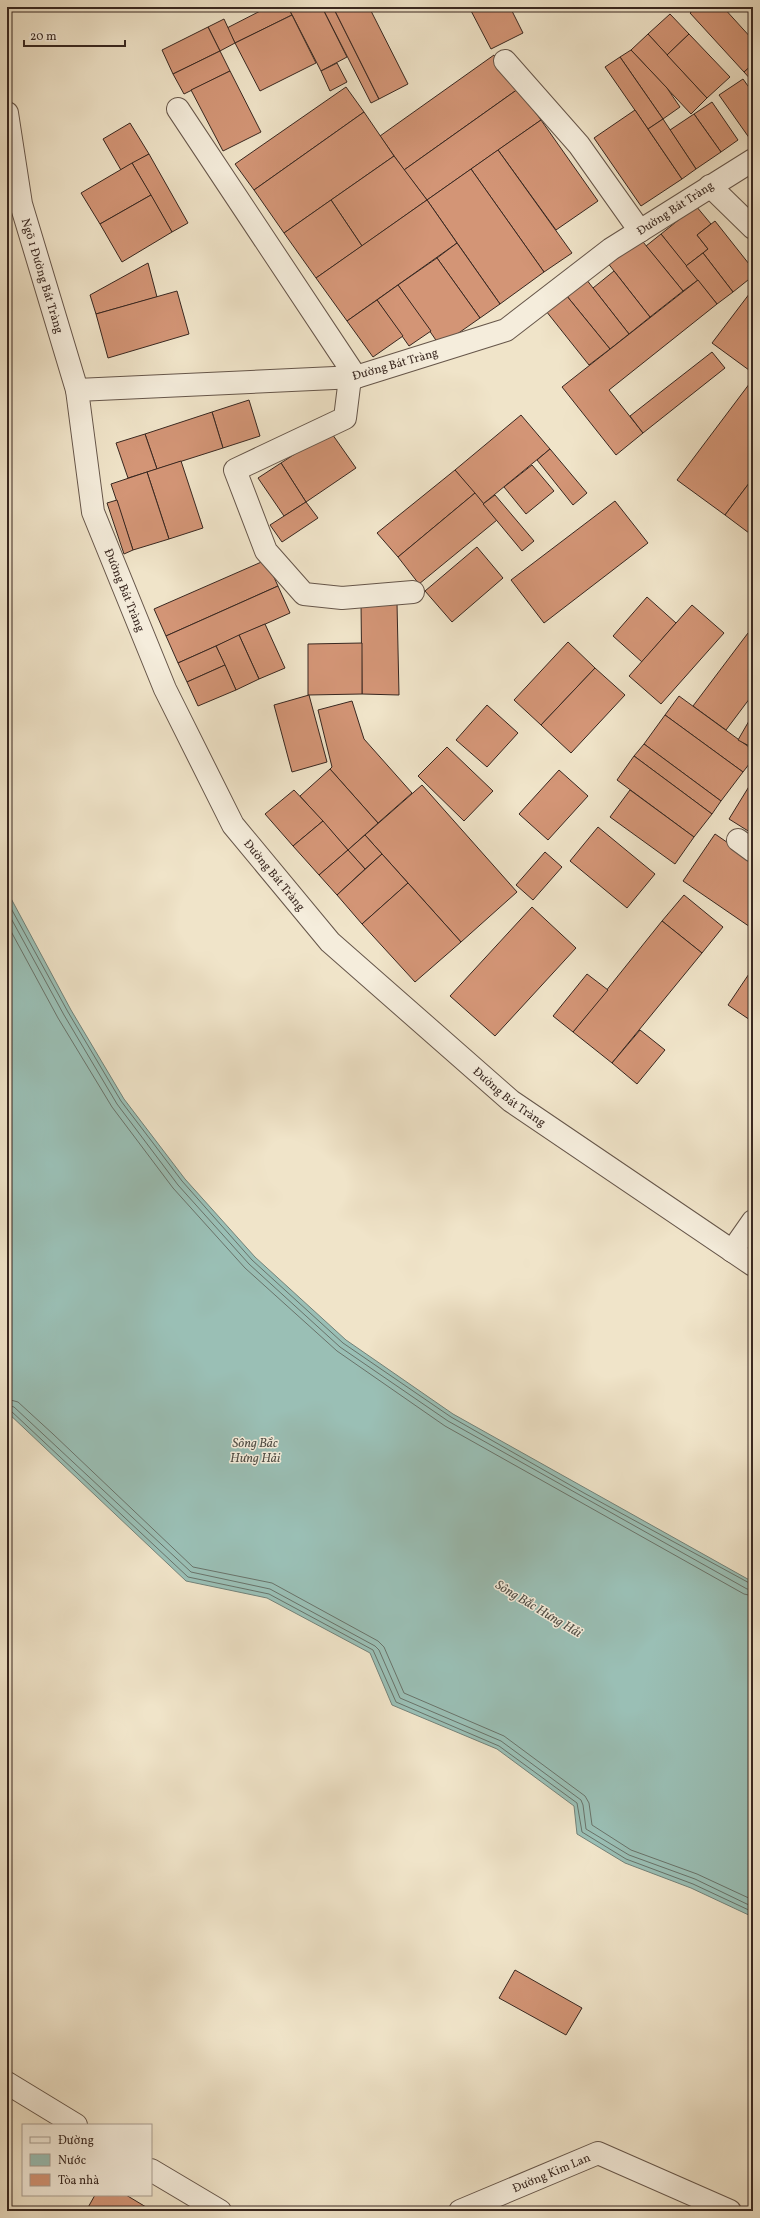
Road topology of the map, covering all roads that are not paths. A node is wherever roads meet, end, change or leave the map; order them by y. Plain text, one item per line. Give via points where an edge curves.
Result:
1 (505, 61) dead end
2 (178, 109) dead end
3 (7, 113) edge
4 (753, 160) edge
5 (710, 186) junction
6 (753, 228) edge
7 (640, 231) junction
8 (353, 377) junction
9 (77, 390) junction
10 (413, 592) dead end
11 (753, 1221) edge
12 (732, 1250) junction
13 (753, 1264) edge
14 (7, 2083) edge
15 (74, 2124) edge
16 (152, 2171) edge
17 (479, 2206) edge
18 (220, 2211) edge
19 (460, 2211) edge
20 (730, 2211) edge

1 - 7 street via 579,145
2 - 8 street
3 - 9 street, Ngõ 1 Đường Bát Tràng via 21,204
4 - 5 street, Đường Bát Tràng
5 - 6 street
5 - 7 street, Đường Bát Tràng
7 - 8 street, Đường Bát Tràng via 611,249 506,330
8 - 9 street, Đường Bát Tràng
8 - 10 street via 346,418 234,470 266,551 304,594 342,598
9 - 12 street, Đường Bát Tràng via 93,512 165,689 233,824 330,942 511,1101
11 - 12 street
12 - 13 street, Đường Bát Tràng
14 - 15 street
16 - 18 street
17 - 19 street, Đường Kim Lan
17 - 20 street, Đường Kim Lan via 598,2153

